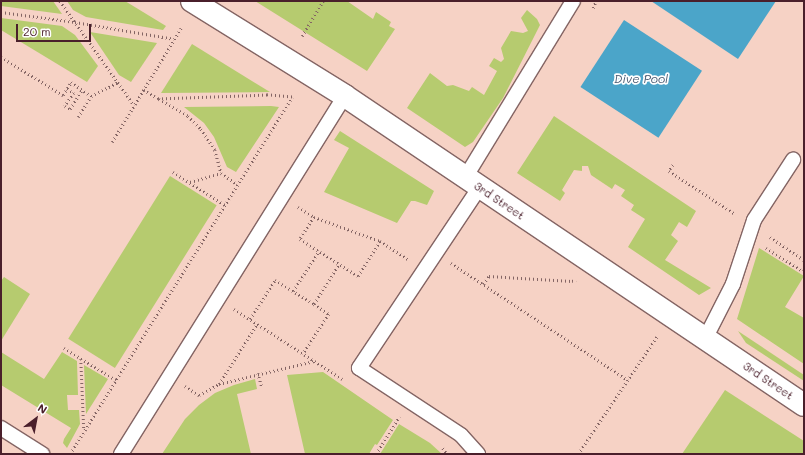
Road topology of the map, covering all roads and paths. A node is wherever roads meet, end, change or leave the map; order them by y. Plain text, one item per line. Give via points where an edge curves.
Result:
1 (60, 1) edge
2 (192, 1) edge
3 (323, 1) edge
4 (573, 1) edge
5 (1, 12) edge
6 (75, 22) junction
7 (181, 28) dead end
8 (302, 36) dead end
9 (174, 39) junction
10 (1, 57) edge
11 (118, 82) junction
12 (67, 89) junction
13 (82, 90) junction
14 (143, 90) junction
15 (91, 96) junction
16 (345, 96) junction
17 (158, 99) junction
18 (134, 105) junction
19 (78, 117) dead end
20 (112, 142) dead end
21 (793, 160) dead end
22 (673, 165) dead end
23 (173, 172) dead end
24 (221, 173) junction
25 (190, 182) junction
26 (472, 183) junction
27 (237, 184) junction
28 (225, 205) junction
29 (742, 218) dead end
30 (766, 235) dead end
31 (380, 241) junction
32 (760, 245) dead end
33 (318, 251) junction
34 (436, 253) junction
35 (804, 260) edge
36 (340, 264) junction
37 (425, 269) junction
38 (804, 270) edge
39 (577, 280) dead end
40 (483, 284) junction
41 (293, 291) junction
42 (314, 304) junction
43 (257, 324) junction
44 (658, 334) dead end
45 (705, 339) junction
46 (64, 348) dead end
47 (303, 354) junction
48 (81, 359) junction
49 (314, 360) junction
50 (258, 373) junction
51 (170, 377) junction
52 (116, 380) junction
53 (628, 380) junction
54 (347, 382) dead end
55 (219, 384) junction
56 (262, 387) dead end
57 (804, 405) edge
58 (393, 412) dead end
59 (400, 416) junction
60 (405, 420) dead end
61 (1, 428) edge
62 (84, 431) junction
63 (439, 444) dead end
64 (42, 454) edge
65 (70, 454) edge
66 (121, 454) edge
67 (376, 454) edge
68 (447, 454) edge
69 (478, 454) edge
70 (578, 454) edge

1 - 6 path
2 - 16 street, 3rd Street
3 - 8 path
4 - 26 lane
5 - 6 path
6 - 9 path
6 - 11 path
7 - 9 path
9 - 14 path
10 - 12 path via 63,95
11 - 15 path
11 - 18 path
12 - 13 path via 71,82
12 - 13 path via 74,93 65,106 70,109
13 - 15 path
14 - 17 path
14 - 18 path
15 - 19 path
16 - 26 street, 3rd Street
16 - 51 lane
17 - 24 path via 188,116 201,129 215,150
17 - 27 path via 266,95 292,97
18 - 20 path
21 - 45 lane via 754,220 734,284
22 - 29 path via 669,171
23 - 25 path
24 - 25 path
24 - 27 path
25 - 28 path
26 - 34 lane
26 - 45 street, 3rd Street
27 - 28 path
28 - 52 path
30 - 35 path
31 - 33 path via 314,217 300,239
31 - 36 path via 358,276
31 - 37 path
32 - 38 path
33 - 36 path
33 - 41 path
34 - 37 lane
34 - 40 path
36 - 42 path
37 - 69 lane via 359,368 461,435
39 - 40 path via 489,276
40 - 53 path
41 - 42 path
41 - 43 path via 275,280 250,319
42 - 47 path via 329,314
43 - 47 path
43 - 55 path
44 - 53 path
45 - 57 street, 3rd Street
46 - 48 path
47 - 49 path
48 - 52 path
48 - 62 path
49 - 50 path
49 - 54 path
50 - 55 path
50 - 56 path
51 - 55 path via 199,394
51 - 66 lane
52 - 62 path
53 - 70 path
58 - 59 path
59 - 60 path
59 - 67 path
61 - 64 lane
62 - 65 path
63 - 68 path

